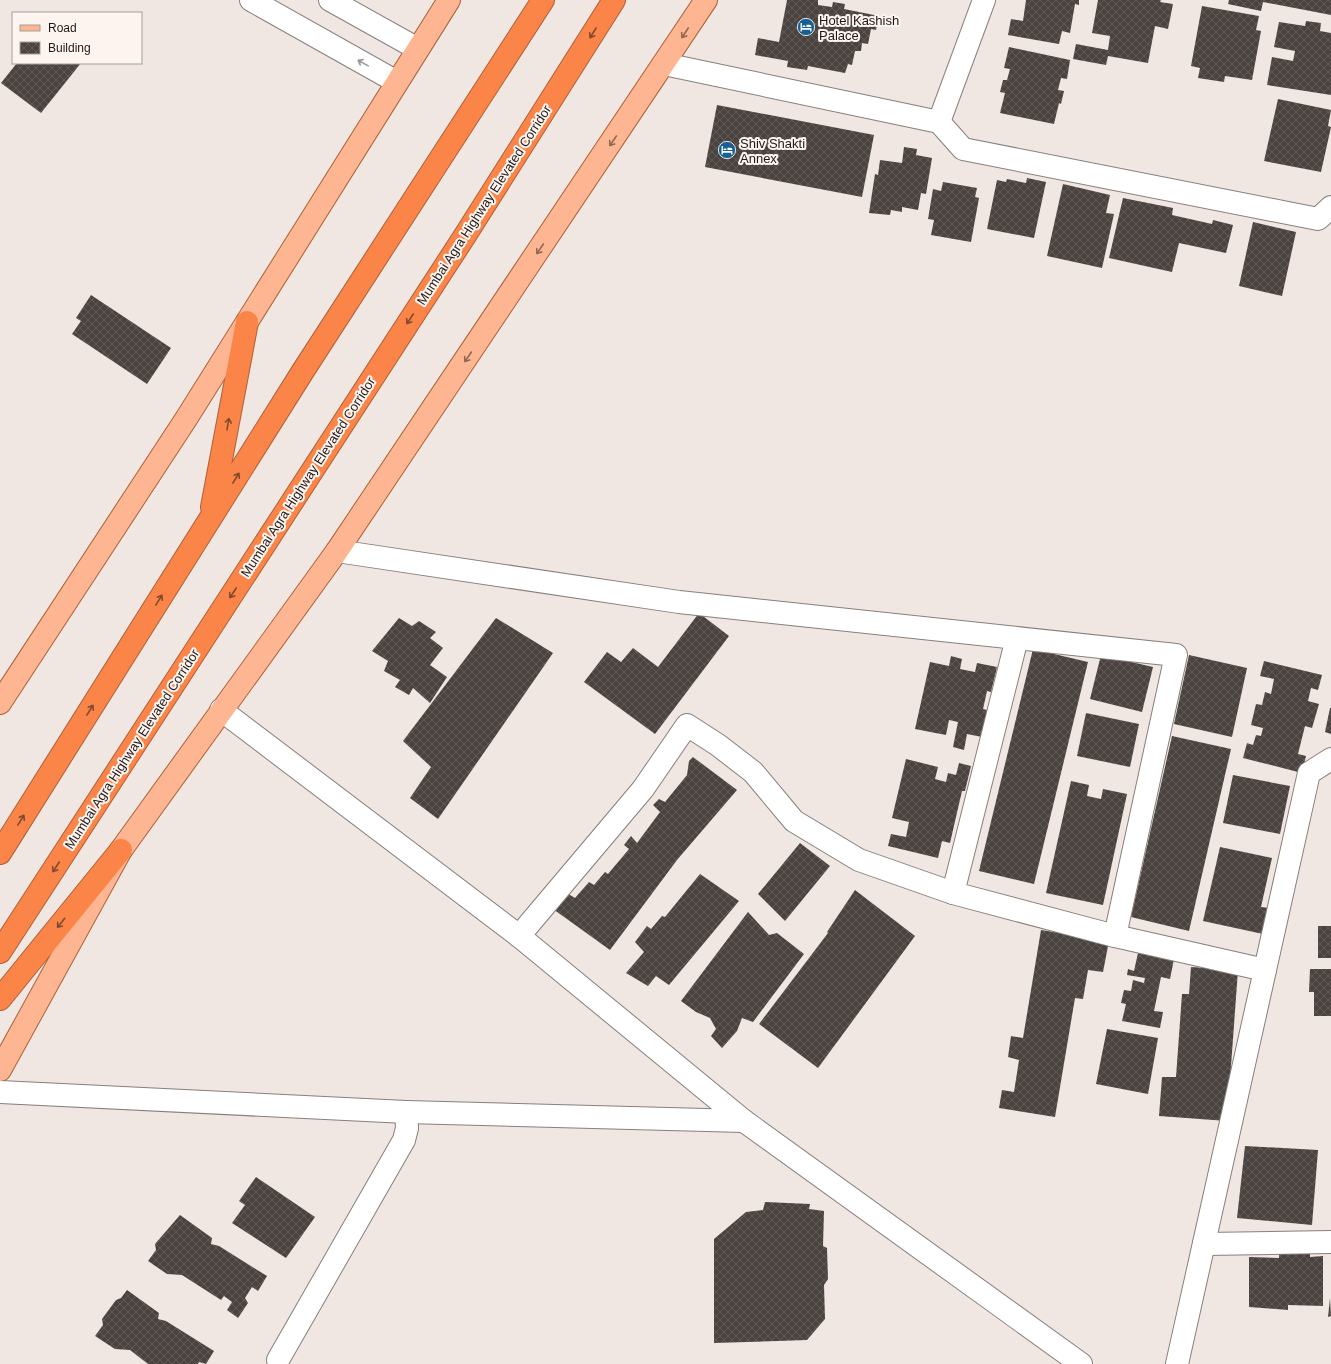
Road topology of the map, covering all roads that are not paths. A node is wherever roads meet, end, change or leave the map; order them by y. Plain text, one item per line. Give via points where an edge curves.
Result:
1 (251, 0) edge
2 (330, 0) edge
3 (449, 0) edge
4 (543, 0) edge
5 (614, 0) edge
6 (706, 0) edge
7 (984, 0) edge
8 (418, 49) junction
9 (664, 64) junction
10 (397, 82) junction
11 (939, 122) junction
12 (1331, 207) edge
13 (247, 322) junction
14 (210, 518) junction
15 (337, 552) junction
16 (1017, 638) junction
17 (0, 703) edge
18 (221, 710) junction
19 (1331, 759) edge
20 (121, 850) junction
21 (0, 853) edge
22 (953, 893) junction
23 (519, 936) junction
24 (1115, 936) junction
25 (0, 952) edge
26 (1266, 970) junction
27 (0, 999) edge
28 (0, 1070) edge
29 (0, 1092) edge
30 (406, 1112) junction
31 (744, 1121) junction
32 (1331, 1242) edge
33 (1204, 1244) junction
34 (278, 1360) dead end
35 (1081, 1364) edge
36 (1177, 1364) edge

10 -> 1 street
2 - 8 street
3 - 8 main road
14 -> 4 highway
5 -> 25 highway, Mumbai Agra Highway Elevated Corridor via 466,234
6 -> 9 main road
7 - 11 street
8 - 10 main road
9 - 11 street
9 -> 15 main road
10 - 13 main road
11 - 12 street via 963,149 1318,219
14 -> 13 highway
13 - 17 main road
21 -> 14 highway
15 - 16 street via 679,602
15 - 18 main road
16 - 22 street
16 - 24 street via 1176,654
18 - 20 main road
18 - 23 street
19 - 26 street via 1309,774
20 -> 27 highway
20 - 28 main road
22 - 23 street via 859,860 794,821 753,772 687,725 643,789
22 - 24 street
23 - 31 street
24 - 26 street
26 - 33 street
29 - 30 street
30 - 31 street
30 - 34 street via 407,1128 404,1140
31 - 35 street
32 - 33 street
33 - 36 street

